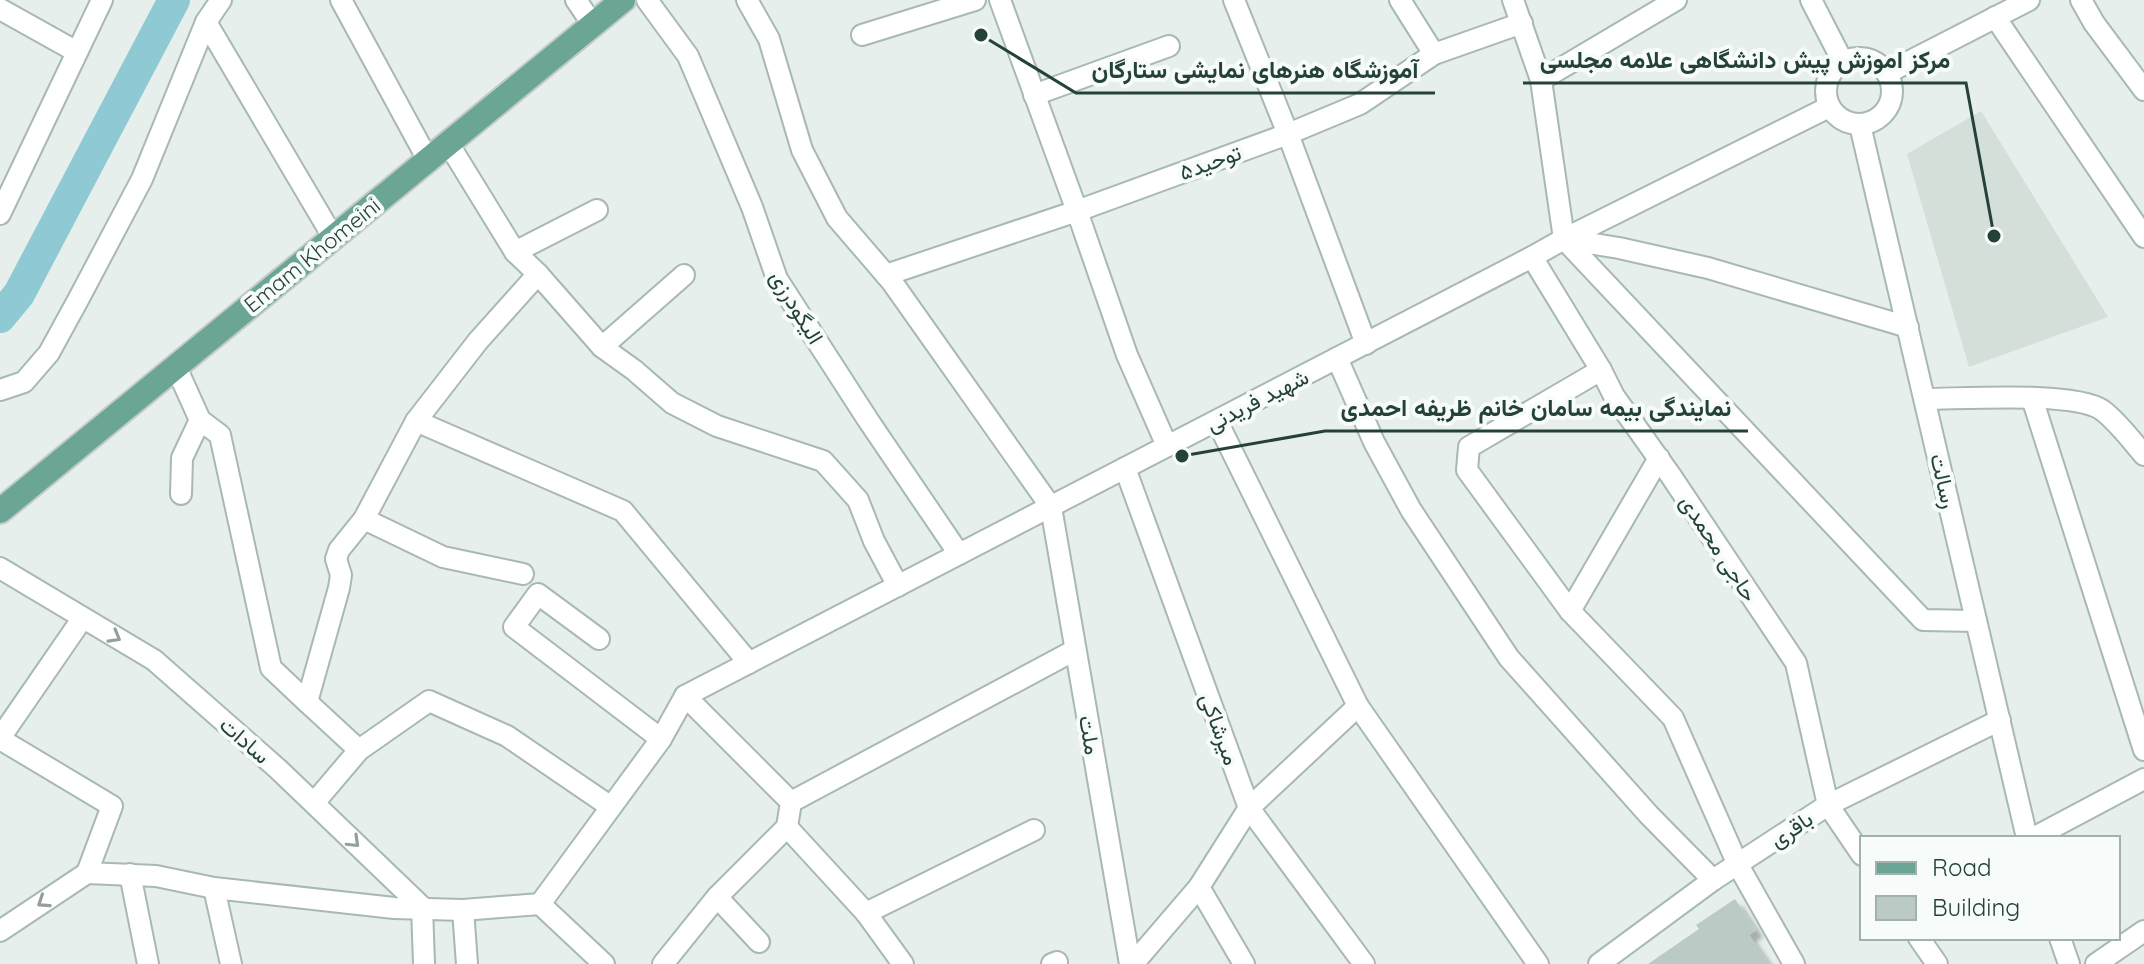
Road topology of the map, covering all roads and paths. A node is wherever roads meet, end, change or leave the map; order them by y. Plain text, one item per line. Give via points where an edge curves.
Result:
1 (102, 0) edge
2 (221, 0) edge
3 (341, 0) edge
4 (576, 0) edge
5 (623, 0) edge
6 (647, 0) edge
7 (747, 0) edge
8 (975, 0) edge
9 (1000, 0) edge
10 (1234, 0) edge
11 (1400, 0) edge
12 (1513, 0) edge
13 (1676, 0) edge
14 (1811, 0) edge
15 (2029, 0) edge
16 (2081, 0) edge
17 (0, 9) edge
18 (1995, 17) junction
19 (206, 22) junction
20 (1522, 23) junction
21 (593, 25) junction
22 (862, 35) dead end
23 (1169, 46) dead end
24 (77, 52) junction
25 (1434, 54) junction
26 (1843, 62) junction
27 (1887, 73) junction
28 (1541, 80) junction
29 (2144, 90) edge
30 (1034, 95) junction
31 (1829, 107) junction
32 (1860, 125) junction
33 (1288, 134) junction
34 (448, 143) junction
35 (428, 160) junction
36 (0, 165) edge
37 (15, 183) junction
38 (597, 210) dead end
39 (1077, 211) junction
40 (0, 214) edge
41 (333, 237) junction
42 (2144, 237) edge
43 (1564, 239) junction
44 (515, 252) junction
45 (1532, 257) junction
46 (538, 274) junction
47 (684, 275) dead end
48 (886, 275) junction
49 (1908, 327) junction
50 (1366, 344) junction
51 (602, 347) junction
52 (1337, 358) junction
53 (176, 367) junction
54 (1601, 370) junction
55 (0, 390) edge
56 (2032, 398) junction
57 (1925, 399) junction
58 (200, 420) junction
59 (416, 421) junction
60 (1217, 421) junction
61 (1167, 446) junction
62 (2144, 455) edge
63 (1659, 458) junction
64 (1125, 468) junction
65 (181, 494) dead end
66 (1051, 507) junction
67 (0, 511) edge
68 (364, 519) junction
69 (959, 554) junction
70 (0, 568) edge
71 (523, 574) dead end
72 (898, 586) junction
73 (1570, 611) junction
74 (82, 619) junction
75 (1976, 621) junction
76 (599, 639) dead end
77 (1075, 650) junction
78 (749, 663) junction
79 (685, 696) junction
80 (307, 702) junction
81 (1358, 706) junction
82 (2000, 720) junction
83 (0, 738) edge
84 (661, 739) junction
85 (359, 750) junction
86 (2144, 750) edge
87 (2144, 779) edge
88 (791, 802) junction
89 (314, 803) junction
90 (1828, 805) junction
91 (611, 807) junction
92 (1249, 808) junction
93 (787, 827) junction
94 (1034, 830) dead end
95 (2027, 836) edge
96 (2037, 836) edge
97 (1860, 852) edge
98 (1738, 865) junction
99 (87, 873) junction
100 (130, 874) junction
101 (1713, 880) junction
102 (1199, 887) junction
103 (214, 888) junction
104 (717, 897) junction
105 (540, 904) junction
106 (422, 907) junction
107 (463, 910) junction
108 (866, 913) junction
109 (0, 931) edge
110 (2144, 931) edge
111 (1920, 940) edge
112 (2061, 940) edge
113 (759, 942) dead end
114 (148, 964) edge
115 (231, 964) edge
116 (424, 964) edge
117 (467, 964) edge
118 (604, 964) edge
119 (663, 964) edge
120 (903, 964) edge
121 (1132, 964) edge
122 (1244, 964) edge
123 (1364, 964) edge
124 (1538, 964) edge
125 (1599, 964) edge
126 (1794, 964) edge
127 (1937, 964) edge
128 (2069, 964) edge
129 (2096, 964) edge

1 - 24 street
2 - 19 street
3 - 35 street
4 - 21 street
5 - 21 main road, Emam Khomeini
6 - 69 street, الیگودرزی via 688,56 777,279
7 - 48 street via 769,39 802,150 837,218
8 - 22 street
9 - 30 street
10 - 33 street
11 - 25 street
12 - 20 street
13 - 28 street
14 - 26 street
15 - 18 street
16 - 29 street
17 - 24 street
18 - 27 street
18 - 42 street
19 - 41 street
19 - 55 street via 142,179 49,353 24,382
20 - 25 street, توحید۵
20 - 28 street
21 - 34 main road, Emam Khomeini
23 - 30 street
24 - 37 street
25 - 33 street, توحید۵ via 1360,104
26 - 27 street via 1862,58
26 - 31 street via 1828,77
27 - 32 street via 1892,95 1888,106 1881,116
28 - 43 street
30 - 39 street
31 - 32 street via 1842,120
31 - 43 street, شهید فریدنی
32 - 49 street, رسالت
33 - 39 street, توحید۵
33 - 50 street
34 - 35 main road, Emam Khomeini
34 - 44 street
35 - 41 main road, Emam Khomeini
36 - 37 street
37 - 40 street
38 - 44 street
39 - 48 street, توحید۵
39 - 61 street via 1127,355
41 - 53 main road, Emam Khomeini
43 - 45 street, شهید فریدنی
43 - 49 street via 1708,268
43 - 75 street via 1923,620
44 - 46 street
45 - 50 street, شهید فریدنی
45 - 54 street, حاجی محمدی
46 - 51 street
46 - 59 street
47 - 51 street
48 - 66 street
49 - 57 street, رسالت
50 - 52 street, شهید فریدنی
51 - 72 street via 672,403 717,426 823,461 858,500
52 - 60 street, شهید فریدنی
52 - 101 street via 1411,510 1509,658
53 - 58 street
53 - 67 main road, Emam Khomeini
54 - 63 street, حاجی محمدی
54 - 73 street via 1469,447 1467,470
56 - 57 street
56 - 62 street via 2101,409
56 - 86 street
57 - 75 street, رسالت
58 - 65 street via 182,458
58 - 80 street via 220,435 271,668
59 - 68 street
59 - 78 street via 623,511
60 - 61 street, شهید فریدنی
60 - 81 street
61 - 64 street, شهید فریدنی
63 - 73 street
63 - 90 street, حاجی محمدی via 1796,663
64 - 66 street, شهید فریدنی
64 - 92 street, میرشاکی
66 - 69 street, شهید فریدنی
66 - 77 street, ملت
68 - 71 street via 443,557
68 - 80 street via 336,559 339,588
69 - 72 street, شهید فریدنی
70 - 74 street, سادات
72 - 78 street, شهید فریدنی
73 - 98 street via 1673,718
74 - 83 street
74 -> 89 street, سادات via 154,660
75 - 82 street, رسالت
76 - 84 street via 538,594 514,627
77 - 88 street
77 - 121 street, ملت
78 - 79 street, شهید فریدنی
79 - 84 street
79 - 88 street
80 - 85 street
81 - 92 street
81 - 124 street
82 - 90 street, باقری
82 - 95 street, رسالت
83 - 99 street via 112,806
84 - 91 street
85 - 89 street
85 - 91 street via 429,701 507,736
87 - 96 street
88 - 93 street
89 -> 106 street, سادات
90 - 97 street, حاجی محمدی
90 - 98 street, باقری
91 - 105 street
92 - 102 street
92 - 123 street, میرشاکی
93 - 104 street
93 - 108 street
94 - 108 street
98 - 101 street, باقری
98 - 126 street
99 - 100 street
99 -> 109 street
100 - 103 street
100 - 114 street
101 - 125 street, باقری
102 - 121 street
102 - 122 street
103 - 106 street
103 - 115 street
104 - 113 street
104 - 119 street
105 - 107 street
105 - 118 street
106 - 107 street
106 - 116 street
107 - 117 street
108 - 120 street
110 - 129 street
111 - 127 street
112 - 128 street

